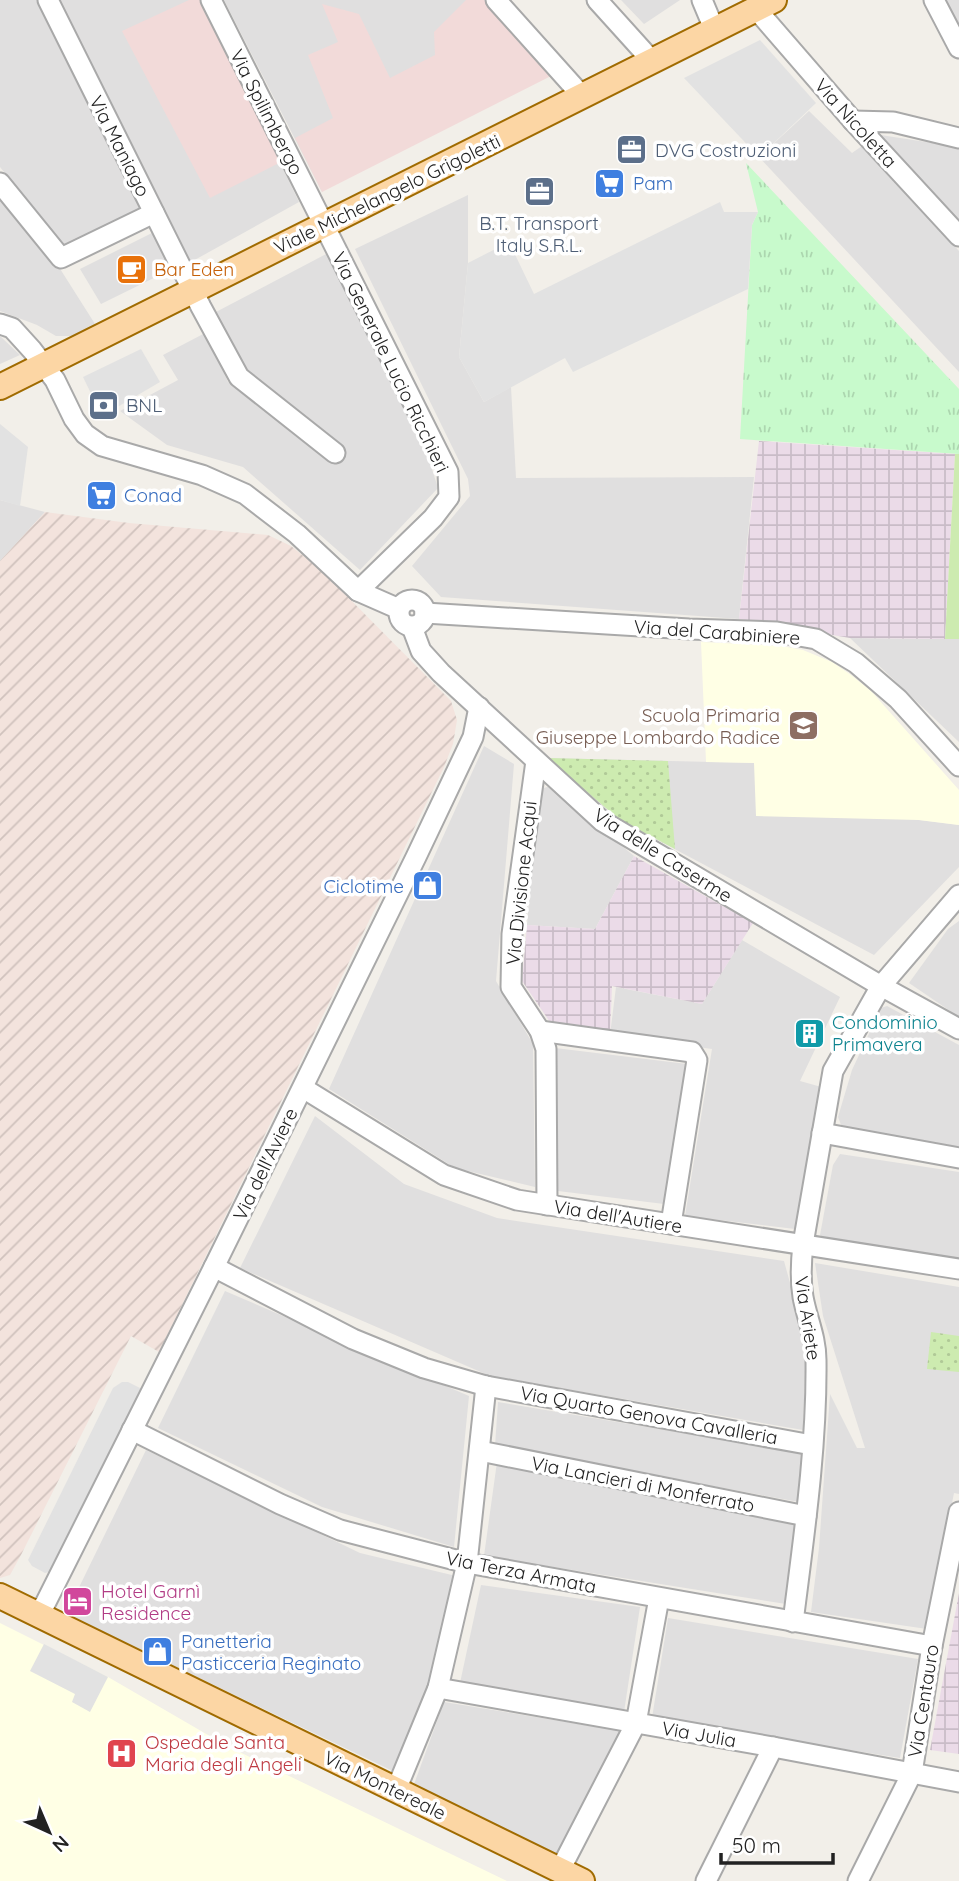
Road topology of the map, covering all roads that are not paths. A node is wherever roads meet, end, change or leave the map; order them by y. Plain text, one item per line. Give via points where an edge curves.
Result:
1 (48, 0) edge
2 (211, 0) edge
3 (496, 0) edge
4 (597, 0) edge
5 (702, 0) edge
6 (934, 0) edge
7 (765, 5) edge
8 (715, 31) junction
9 (959, 48) edge
10 (653, 62) junction
11 (583, 97) junction
12 (853, 121) junction
13 (959, 138) edge
14 (0, 183) edge
15 (154, 213) junction
16 (323, 224) junction
17 (959, 236) edge
18 (194, 290) junction
19 (0, 324) edge
20 (44, 365) junction
21 (0, 387) edge
22 (335, 453) dead end
23 (358, 591) junction
24 (419, 620) junction
25 (479, 707) junction
26 (536, 761) junction
27 (959, 766) edge
28 (959, 895) edge
29 (881, 986) junction
30 (959, 1029) edge
31 (540, 1031) junction
32 (303, 1088) junction
33 (822, 1133) junction
34 (959, 1158) edge
35 (547, 1205) junction
36 (671, 1224) junction
37 (803, 1244) junction
38 (215, 1267) junction
39 (959, 1269) edge
40 (486, 1386) junction
41 (132, 1430) junction
42 (812, 1445) junction
43 (480, 1451) junction
44 (959, 1512) edge
45 (806, 1516) junction
46 (467, 1563) junction
47 (0, 1596) edge
48 (659, 1598) junction
49 (37, 1614) junction
50 (793, 1622) junction
51 (932, 1646) junction
52 (438, 1688) junction
53 (636, 1723) junction
54 (773, 1747) junction
55 (912, 1773) junction
56 (959, 1782) edge
57 (396, 1790) junction
58 (571, 1876) edge
59 (706, 1881) edge
60 (858, 1881) edge

1 - 15 street, Via Maniago
2 - 16 street, Via Spilimbergo
3 - 11 street
4 - 10 street
5 - 8 street
6 - 9 street
7 - 8 main road, Viale Michelangelo Grigoletti
7 - 12 street, Via Nicoletta
8 - 10 main road, Viale Michelangelo Grigoletti
10 - 11 main road, Viale Michelangelo Grigoletti
11 - 16 main road, Viale Michelangelo Grigoletti
12 - 13 street via 893,122
12 - 17 street, Via Nicoletta
14 - 15 street via 61,258
15 - 18 street, Via Maniago
16 - 18 main road, Viale Michelangelo Grigoletti
16 - 23 street, Via Generale Lucio Ricchieri via 448,472 449,496 433,518
18 - 20 main road, Viale Michelangelo Grigoletti
18 - 22 street, Via Maniago via 239,377
19 - 20 street via 12,328
20 - 21 main road, Viale Michelangelo Grigoletti
20 - 23 street via 85,434 102,446 202,475 245,494 297,534
23 - 24 street via 399,610 412,600 423,605
24 - 25 street, Via delle Caserme via 421,651
24 - 27 street, Via del Carabiniere via 777,632 817,639 856,663 898,699
25 - 26 street, Via delle Caserme
25 - 32 street, Via dell'Aviere via 473,737
26 - 29 street, Via delle Caserme via 602,821
26 - 31 street, Via Divisione Acqui via 512,934 511,987
28 - 29 street, Via Ariete
29 - 30 street, Via delle Caserme
29 - 33 street, Via Ariete via 833,1071
31 - 35 street, Via Divisione Acqui via 546,1049
31 - 36 street via 692,1052 697,1060
32 - 35 street, Via dell'Autiere via 444,1175 517,1200
32 - 38 street, Via dell'Aviere
33 - 34 street
33 - 37 street, Via Ariete
35 - 36 street, Via dell'Autiere
36 - 37 street, Via dell'Autiere
37 - 39 street, Via dell'Autiere
37 - 42 street, Via Ariete via 800,1268 816,1342
38 - 40 street, Via Quarto Genova Cavalleria via 353,1339 424,1368
38 - 41 street, Via dell'Aviere
40 - 42 street, Via Quarto Genova Cavalleria
40 - 43 street
41 - 46 street, Via Terza Armata via 340,1530
41 - 49 street, Via dell'Aviere
42 - 45 street, Via Ariete
43 - 45 street, Via Lancieri di Monferrato
43 - 46 street
44 - 51 street, Via Centauro
45 - 50 street, Via Ariete
46 - 48 street, Via Terza Armata
46 - 52 street
47 - 49 main road, Via Montereale
48 - 50 street, Via Terza Armata
48 - 53 street
49 - 57 main road, Via Montereale
50 - 51 street, Via Terza Armata
51 - 55 street, Via Centauro
52 - 53 street, Via Julia
52 - 57 street
53 - 54 street, Via Julia
53 - 58 street
54 - 55 street, Via Julia
54 - 59 street
55 - 56 street, Via Julia
55 - 60 street, Via Centauro
57 - 58 main road, Via Montereale

